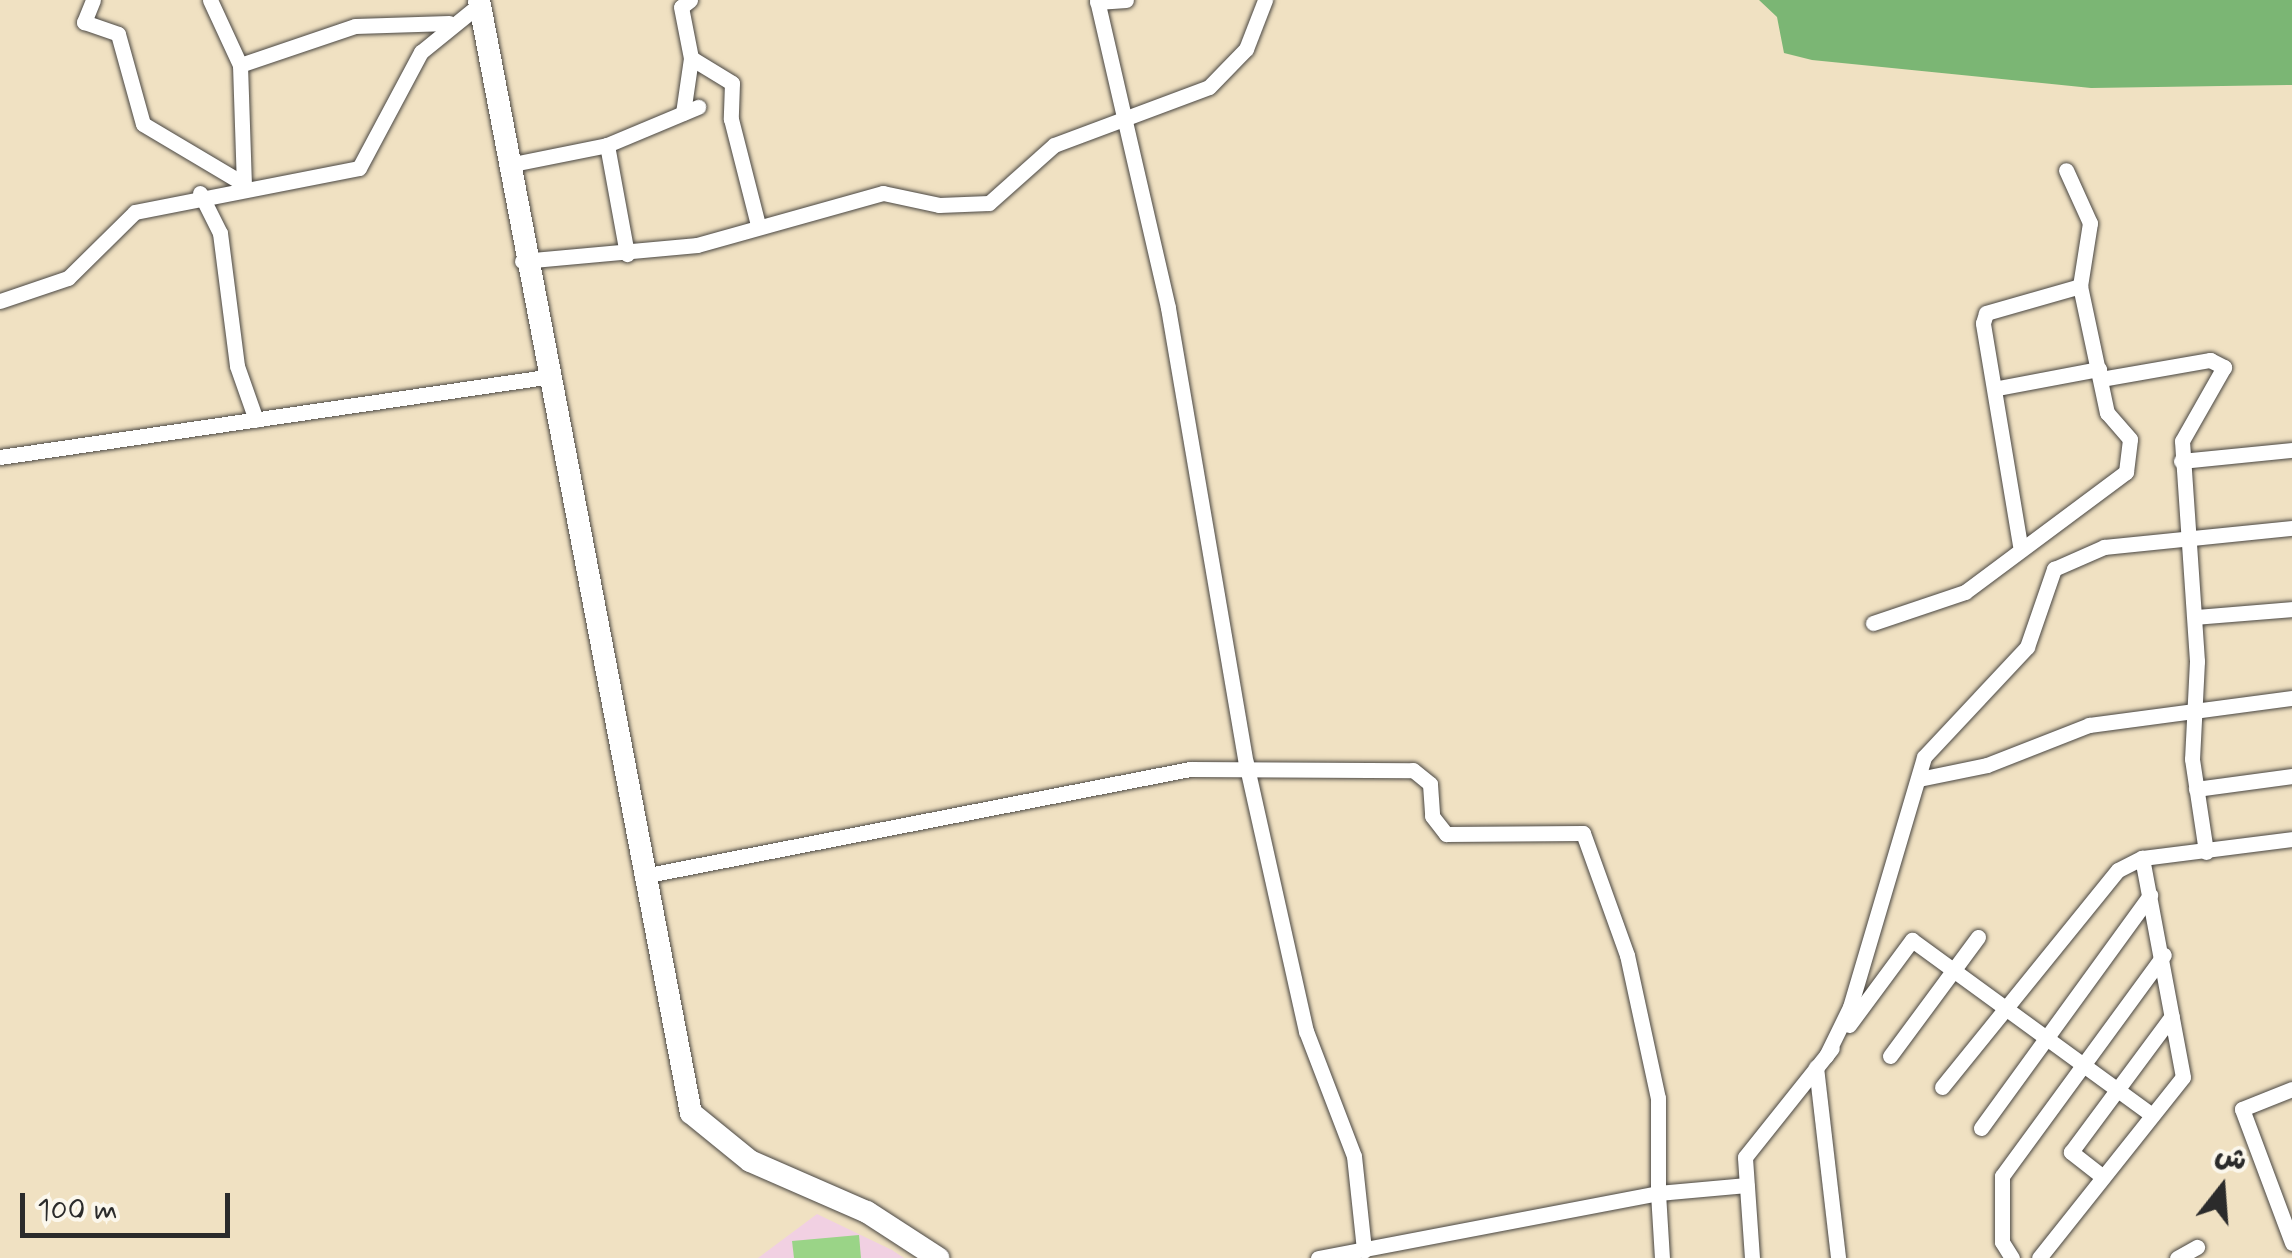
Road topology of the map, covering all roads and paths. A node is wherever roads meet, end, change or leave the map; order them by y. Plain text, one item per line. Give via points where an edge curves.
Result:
1 (94, 0) edge
2 (210, 0) edge
3 (1126, 0) edge
4 (1264, 0) edge
5 (1097, 1) edge
6 (480, 2) edge
7 (684, 2) edge
8 (448, 23) junction
9 (691, 58) junction
10 (240, 65) junction
11 (1124, 113) junction
12 (607, 145) junction
13 (508, 164) junction
14 (2066, 170) dead end
15 (244, 184) junction
16 (200, 193) junction
17 (758, 226) junction
18 (626, 254) junction
19 (522, 261) junction
20 (2080, 286) junction
21 (0, 301) edge
22 (2100, 374) junction
23 (546, 377) junction
24 (1998, 388) junction
25 (256, 420) junction
26 (2292, 450) edge
27 (0, 457) edge
28 (2181, 461) junction
29 (2292, 528) edge
30 (2188, 538) junction
31 (2020, 545) junction
32 (2292, 609) edge
33 (2196, 618) junction
34 (1874, 623) dead end
35 (2292, 698) edge
36 (2195, 713) junction
37 (1246, 764) junction
38 (2292, 776) edge
39 (1918, 778) junction
40 (2196, 789) junction
41 (2292, 839) edge
42 (2206, 852) junction
43 (2142, 858) junction
44 (644, 876) junction
45 (2150, 895) junction
46 (1978, 937) dead end
47 (2164, 955) junction
48 (1954, 971) junction
49 (2013, 1006) junction
50 (2172, 1016) junction
51 (2048, 1033) junction
52 (1890, 1056) dead end
53 (2082, 1060) junction
54 (1822, 1061) junction
55 (1942, 1087) dead end
56 (2117, 1087) junction
57 (2292, 1089) edge
58 (2152, 1115) junction
59 (1982, 1128) dead end
60 (2103, 1177) junction
61 (1747, 1185) junction
62 (1658, 1193) junction
63 (2292, 1243) edge
64 (2197, 1247) dead end
65 (1364, 1250) junction
66 (1411, 1250) edge
67 (938, 1258) edge
68 (1318, 1258) edge
69 (1662, 1258) edge
70 (1752, 1258) edge
71 (1838, 1258) edge
72 (2012, 1258) edge
73 (2040, 1258) edge
74 (2177, 1258) edge

1 - 15 street via 84,22 118,34 143,124
2 - 10 street
3 - 5 street
4 - 11 street via 1246,48 1209,86 1174,105
5 - 11 street
6 - 8 street
6 - 13 main road
7 - 9 street
8 - 10 street via 356,26
8 - 15 street via 421,52 359,168
9 - 12 street via 690,110
9 - 17 street via 732,84 731,119
10 - 15 street
11 - 17 street via 1054,145 989,202 939,205 883,193
11 - 37 street via 1168,308
12 - 13 street
12 - 18 street
13 - 19 main road
14 - 20 street via 2090,223
15 - 16 street
16 - 21 street via 134,212 68,278
16 - 25 street via 220,232 236,366
17 - 18 street
18 - 19 street
19 - 23 main road
20 - 22 street
20 - 24 street via 1986,313
22 - 24 street
22 - 28 street via 2220,361 2222,378 2182,440
22 - 31 street via 2107,413 2130,439 2126,472
23 - 25 street
23 - 44 main road
24 - 31 street
25 - 27 street
26 - 28 street
28 - 30 street
29 - 30 street
30 - 33 street
30 - 39 street via 2104,547 2054,568 2026,646 1924,757
31 - 34 street via 1965,592
32 - 33 street
33 - 36 street
35 - 36 street
36 - 39 street via 2089,725 1987,766
36 - 40 street
37 - 44 street
37 - 62 street via 1413,770 1430,784 1432,816 1446,834 1582,833 1627,955 1658,1098
37 - 65 street via 1306,1031 1354,1156
38 - 40 street
39 - 54 street
40 - 42 street
41 - 42 street
42 - 43 street
43 - 45 street
43 - 49 street via 2118,870
44 - 67 main road via 691,1113 750,1160 867,1212
45 - 47 street
45 - 51 street
46 - 48 street
47 - 50 street
47 - 53 street
48 - 49 street
48 - 52 street
48 - 54 street via 1912,940
49 - 51 street
49 - 55 street
50 - 56 street
50 - 58 street via 2183,1076
51 - 53 street
51 - 59 street
53 - 56 street
53 - 72 street via 2002,1176 2002,1242
54 - 61 street via 1745,1157
54 - 71 street
56 - 58 street
56 - 60 street via 2070,1152
57 - 63 street via 2242,1109
58 - 60 street
60 - 73 street
61 - 62 street
61 - 70 street
62 - 66 street
62 - 69 street
64 - 74 street
65 - 66 street
65 - 68 street

